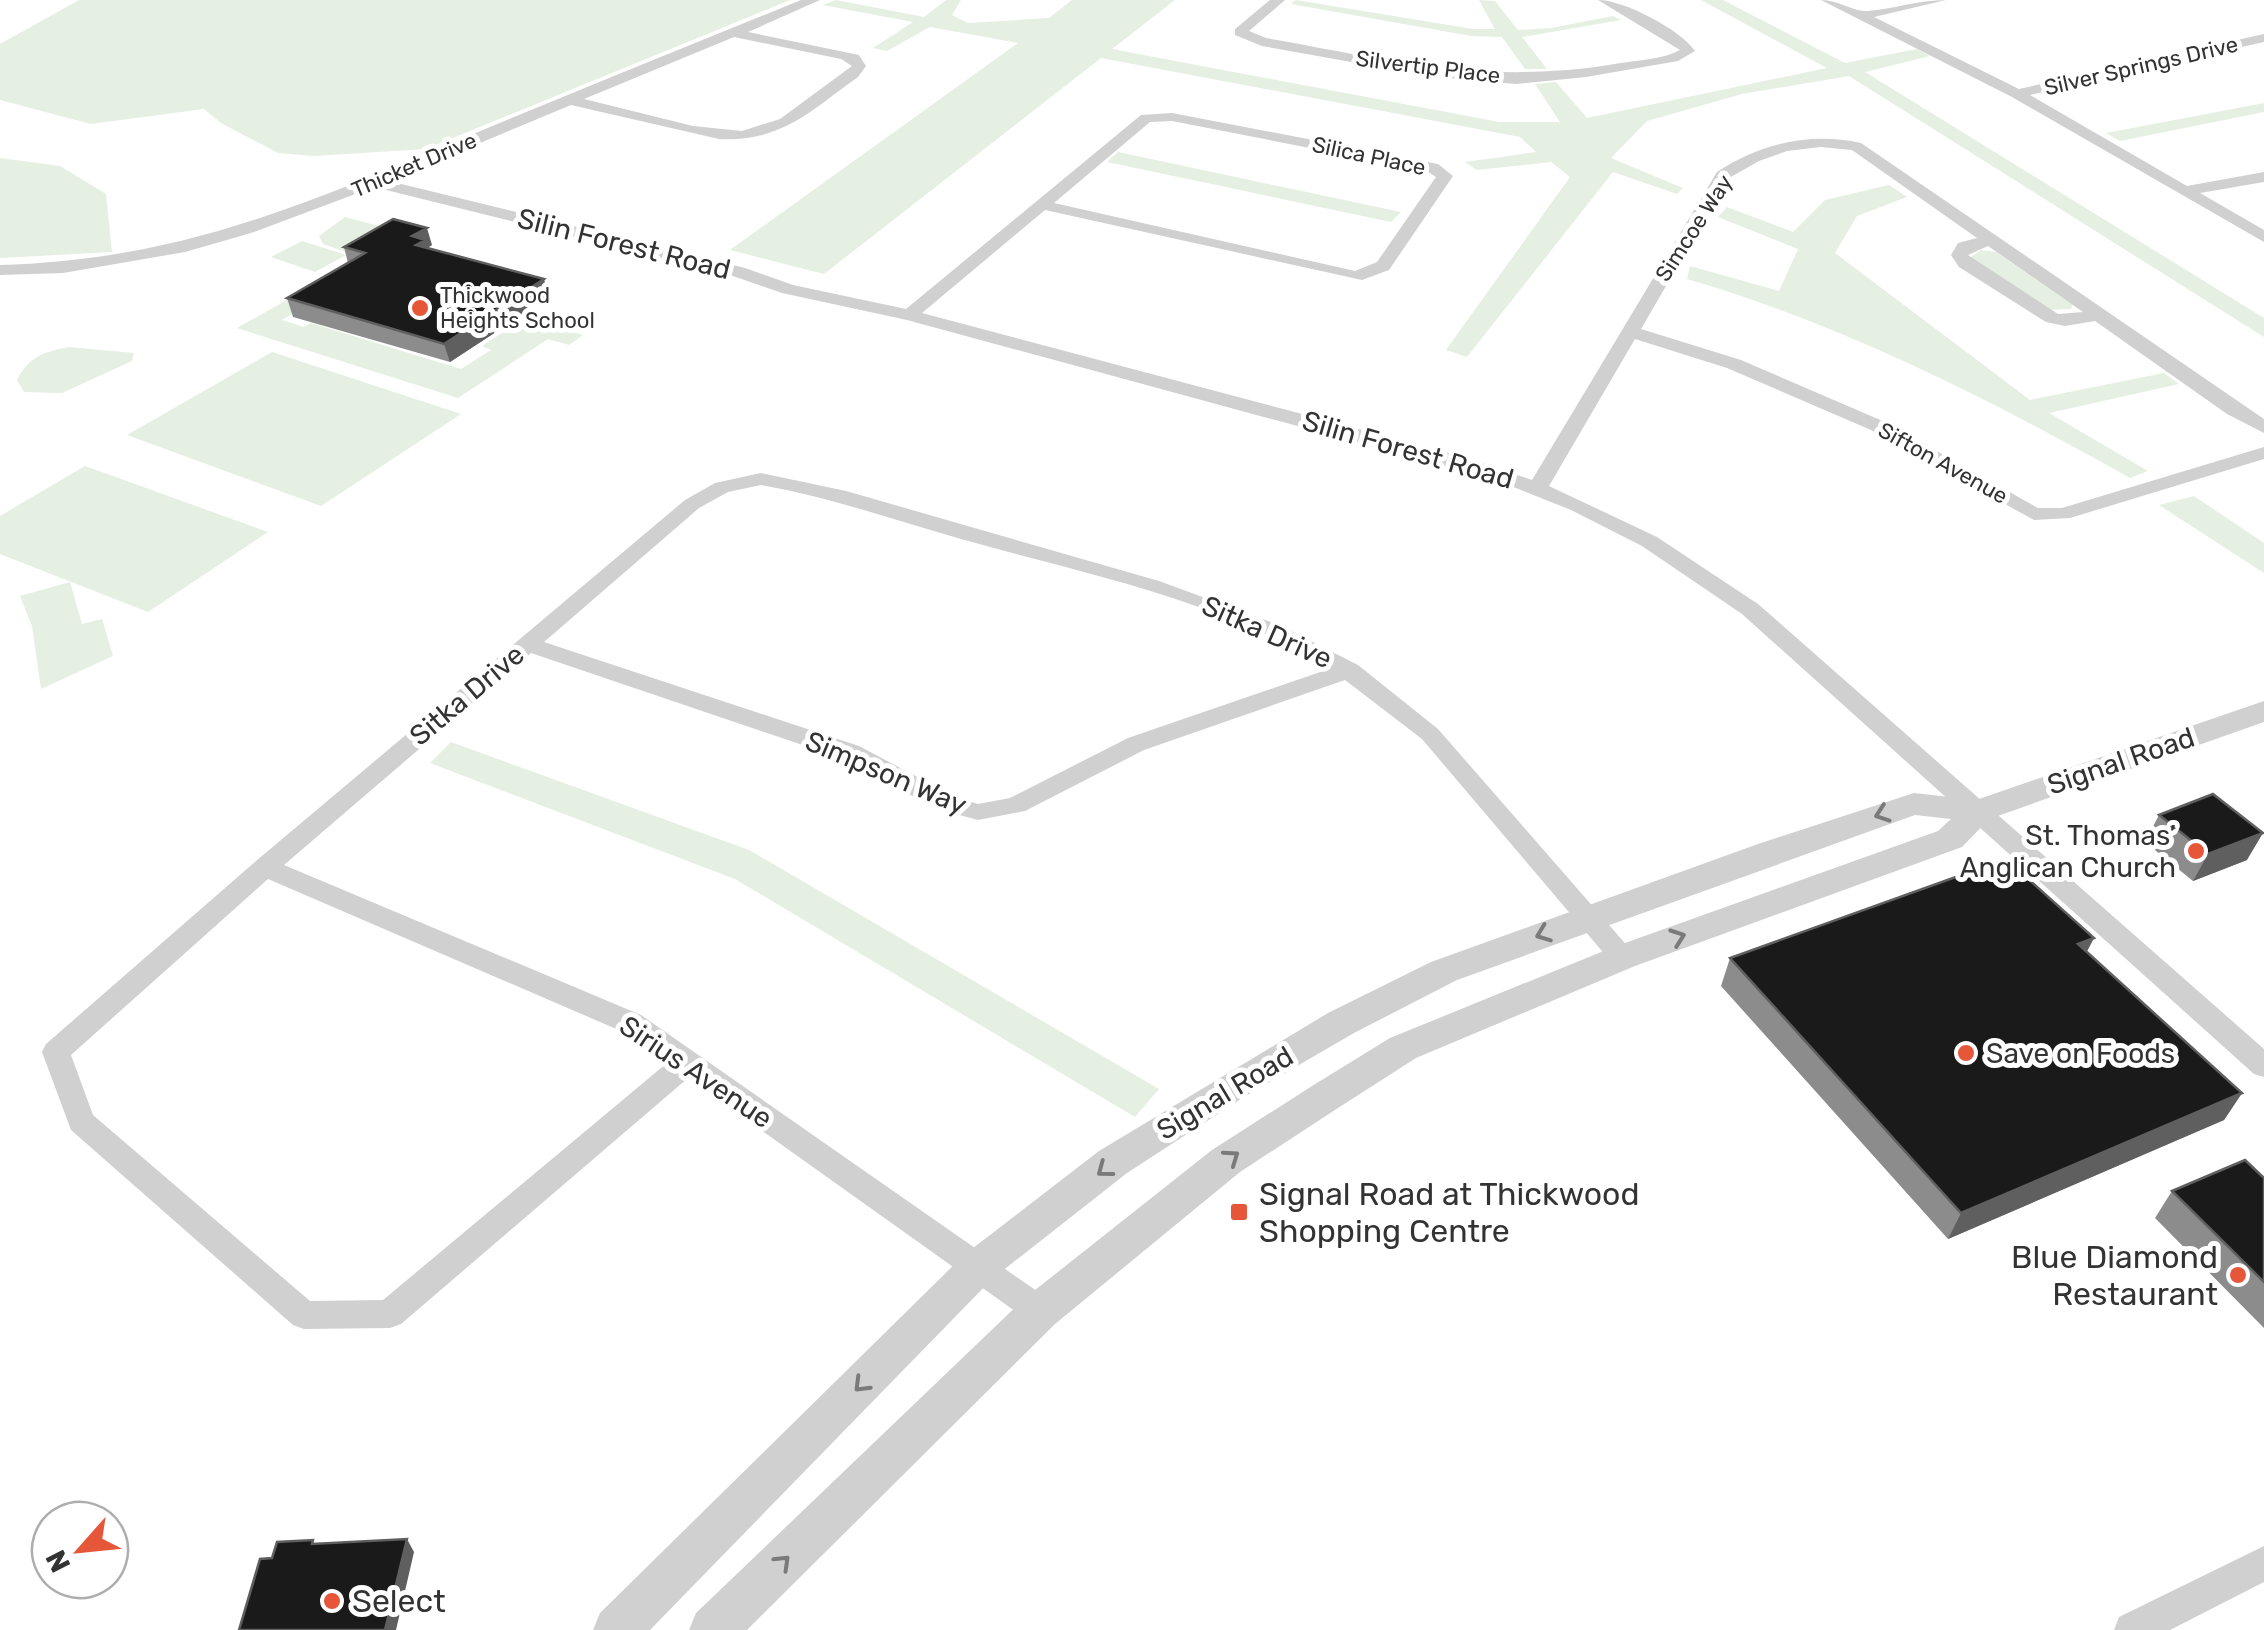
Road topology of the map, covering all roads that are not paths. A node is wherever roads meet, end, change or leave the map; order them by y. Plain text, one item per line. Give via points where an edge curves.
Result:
1 (813, 0) edge
2 (1278, 0) edge
3 (1604, 0) edge
4 (1828, 0) edge
5 (1939, 0) edge
6 (1861, 16) junction
7 (733, 33) junction
8 (2264, 38) edge
9 (2017, 94) junction
10 (569, 100) junction
11 (2264, 177) edge
12 (373, 182) junction
13 (2184, 191) junction
14 (1039, 204) junction
15 (2264, 238) edge
16 (1990, 240) junction
17 (0, 270) edge
18 (2098, 314) junction
19 (909, 315) junction
20 (1628, 331) junction
21 (2264, 427) edge
22 (2264, 454) edge
23 (1538, 488) junction
24 (528, 644) junction
25 (1350, 670) junction
26 (2264, 711) edge
27 (1978, 811) junction
28 (265, 867) junction
29 (1588, 917) junction
30 (1623, 957) junction
31 (687, 1063) junction
32 (2264, 1066) edge
33 (978, 1268) junction
34 (1040, 1311) junction
35 (2264, 1563) edge
36 (617, 1630) edge
37 (714, 1630) edge
38 (2132, 1630) edge

1 - 7 street, Thicket Drive
2 - 3 street, Silvertip Place via 1240,32 1262,42 1431,72 1558,77 1688,51
4 - 6 street
5 - 6 street
6 - 9 street
7 - 10 street, Thicket Drive
7 - 10 street via 842,54 859,66 772,128 747,135
8 - 9 street, Silver Springs Drive
9 - 13 street
10 - 12 street, Thicket Drive
11 - 13 street
12 - 17 street, Thicket Drive via 262,226 168,253 86,267
12 - 19 street, Silin Forest Road
13 - 15 street
14 - 14 street, Silica Place via 1356,276 1383,266 1446,176 1432,167 1172,117 1146,118
14 - 19 street, Silica Place
16 - 18 street, Simcoe Way
16 - 18 street via 1958,255 2040,312 2065,321
16 - 20 street, Simcoe Way via 1856,146 1802,142 1744,160 1723,175
18 - 21 street, Simcoe Way
19 - 23 street, Silin Forest Road
20 - 22 street, Sifton Avenue via 1734,364 1878,426 2034,514 2063,514
20 - 23 street, Simcoe Way
23 - 27 street, Silin Forest Road via 1648,538 1723,587
24 - 25 street, Simpson Way via 850,752 946,803 978,812 1016,805 1136,744
24 - 25 street, Sitka Drive via 692,504 722,487 761,479 1212,604
24 - 28 street, Sitka Drive
25 - 29 street, Sitka Drive via 1430,734
26 - 27 street, Signal Road
27 -> 29 street, Signal Road via 1914,804
30 -> 27 street, Signal Road via 1950,839
27 - 32 street, Silin Forest Road
28 - 31 street, Sirius Avenue via 632,1022
28 - 31 street, Sitka Drive via 56,1052 82,1122 304,1315 390,1314
29 - 30 street, Sitka Drive
29 -> 33 street, Signal Road via 1444,971 1246,1078 1113,1162
34 -> 30 street, Signal Road via 1226,1161 1403,1048
31 - 33 street, Sirius Avenue
33 - 34 street, Sirius Avenue
33 -> 36 street, Signal Road
37 -> 34 street, Signal Road
35 - 38 street

